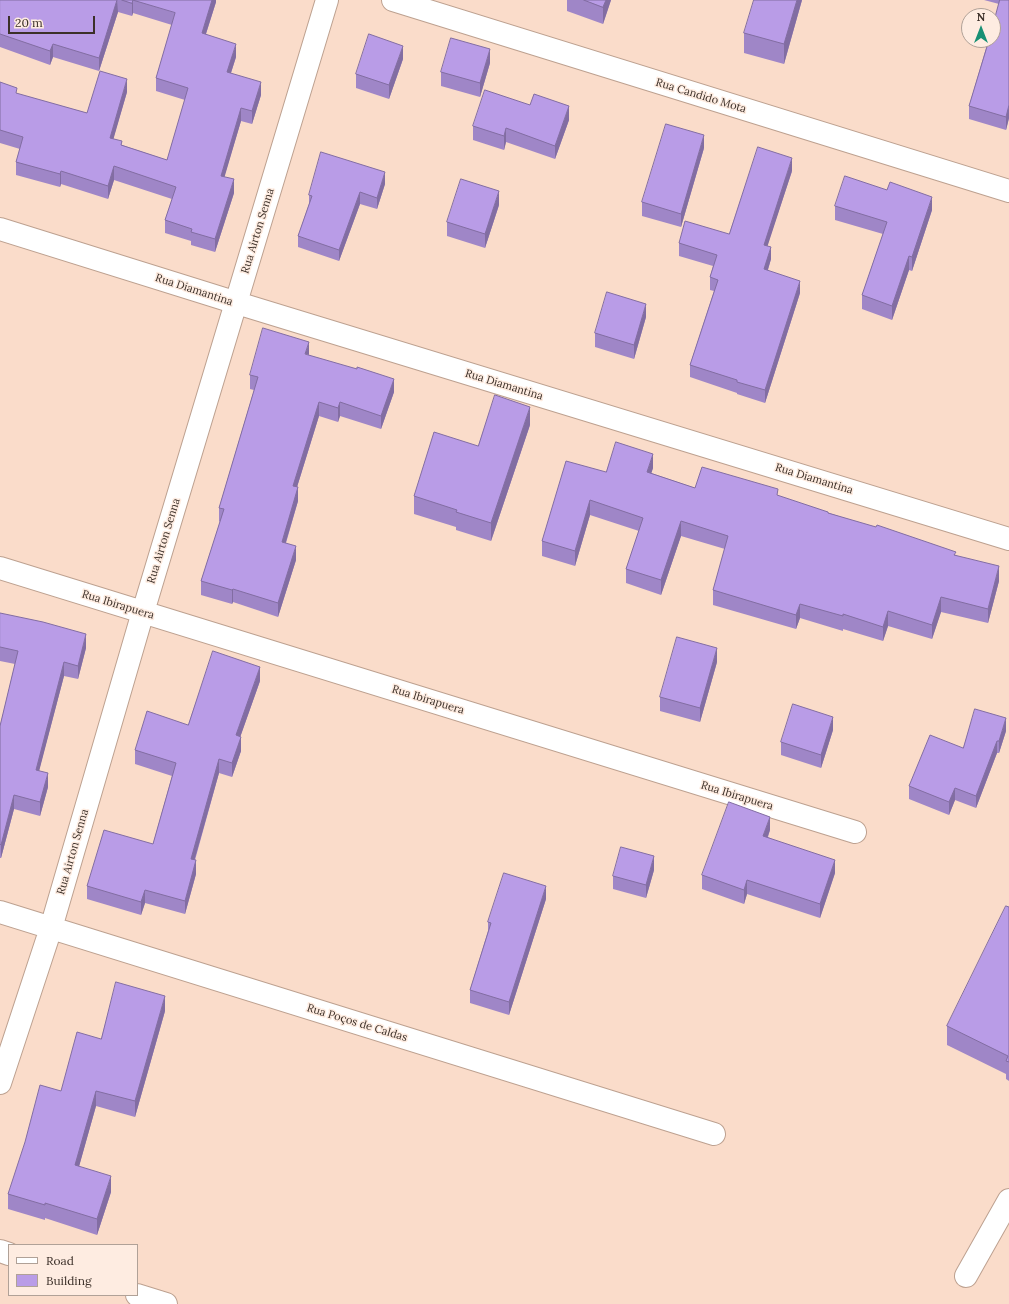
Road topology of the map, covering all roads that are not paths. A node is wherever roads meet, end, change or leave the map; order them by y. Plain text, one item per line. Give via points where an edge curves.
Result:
1 (328, 0) edge
2 (394, 0) edge
3 (1009, 191) edge
4 (0, 229) edge
5 (236, 303) junction
6 (1009, 539) edge
7 (0, 568) edge
8 (143, 612) junction
9 (855, 832) dead end
10 (0, 912) edge
11 (51, 928) junction
12 (0, 1083) edge
13 (714, 1134) dead end
14 (1009, 1200) edge
15 (966, 1276) dead end
16 (138, 1295) edge
17 (166, 1304) edge

1 - 5 street, Rua Airton Senna
2 - 3 street, Rua Candido Mota
4 - 5 street, Rua Diamantina
5 - 6 street, Rua Diamantina
5 - 8 street, Rua Airton Senna
7 - 8 street, Rua Ibirapuera
8 - 9 street, Rua Ibirapuera
8 - 11 street, Rua Airton Senna
10 - 11 street, Rua Poços de Caldas
11 - 12 street, Rua Airton Senna
11 - 13 street, Rua Poços de Caldas
14 - 15 street
16 - 17 street

